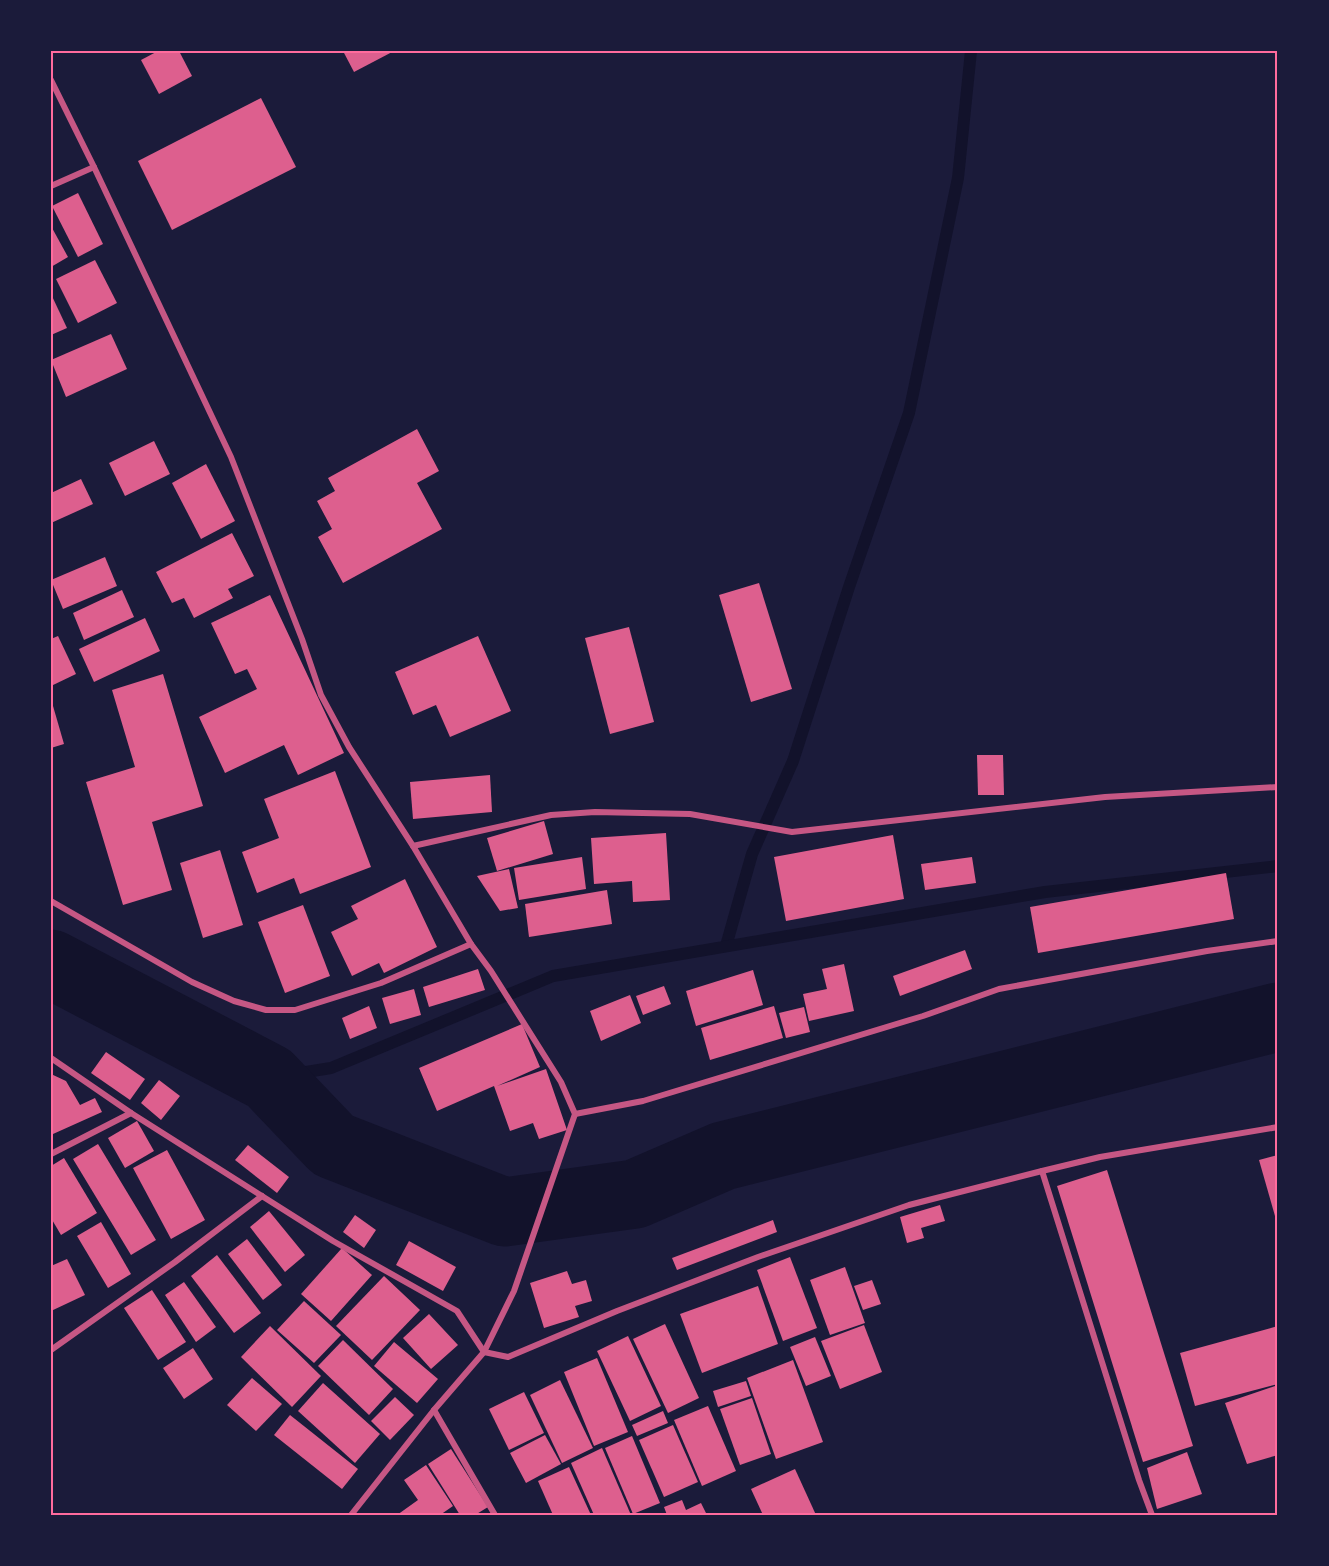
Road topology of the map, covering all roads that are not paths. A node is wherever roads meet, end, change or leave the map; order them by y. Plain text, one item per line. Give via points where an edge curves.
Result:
1 (51, 80) edge
2 (94, 167) junction
3 (51, 186) edge
4 (1278, 787) edge
5 (413, 846) junction
6 (51, 901) edge
7 (1278, 941) edge
8 (471, 944) junction
9 (51, 1058) edge
10 (131, 1113) junction
11 (575, 1114) junction
12 (1278, 1127) edge
13 (51, 1155) edge
14 (1042, 1171) junction
15 (262, 1196) junction
16 (51, 1350) edge
17 (484, 1352) junction
18 (434, 1410) junction
19 (351, 1515) edge
20 (495, 1515) edge
21 (1152, 1515) edge

1 - 2 street
2 - 3 street
2 - 5 street via 231,458 321,695
4 - 5 street via 1105,797 792,832 690,814 551,815
5 - 8 street
6 - 8 street via 192,982 266,1010 295,1011 370,987
7 - 11 street via 999,989 643,1101
8 - 11 street via 561,1082
9 - 10 street
10 - 13 street
10 - 15 street
11 - 17 street via 514,1291
12 - 14 street via 1100,1157
14 - 17 street via 909,1205 758,1257 508,1357
14 - 21 street
15 - 16 street
15 - 17 street via 457,1311
17 - 18 street
18 - 19 street
18 - 20 street

